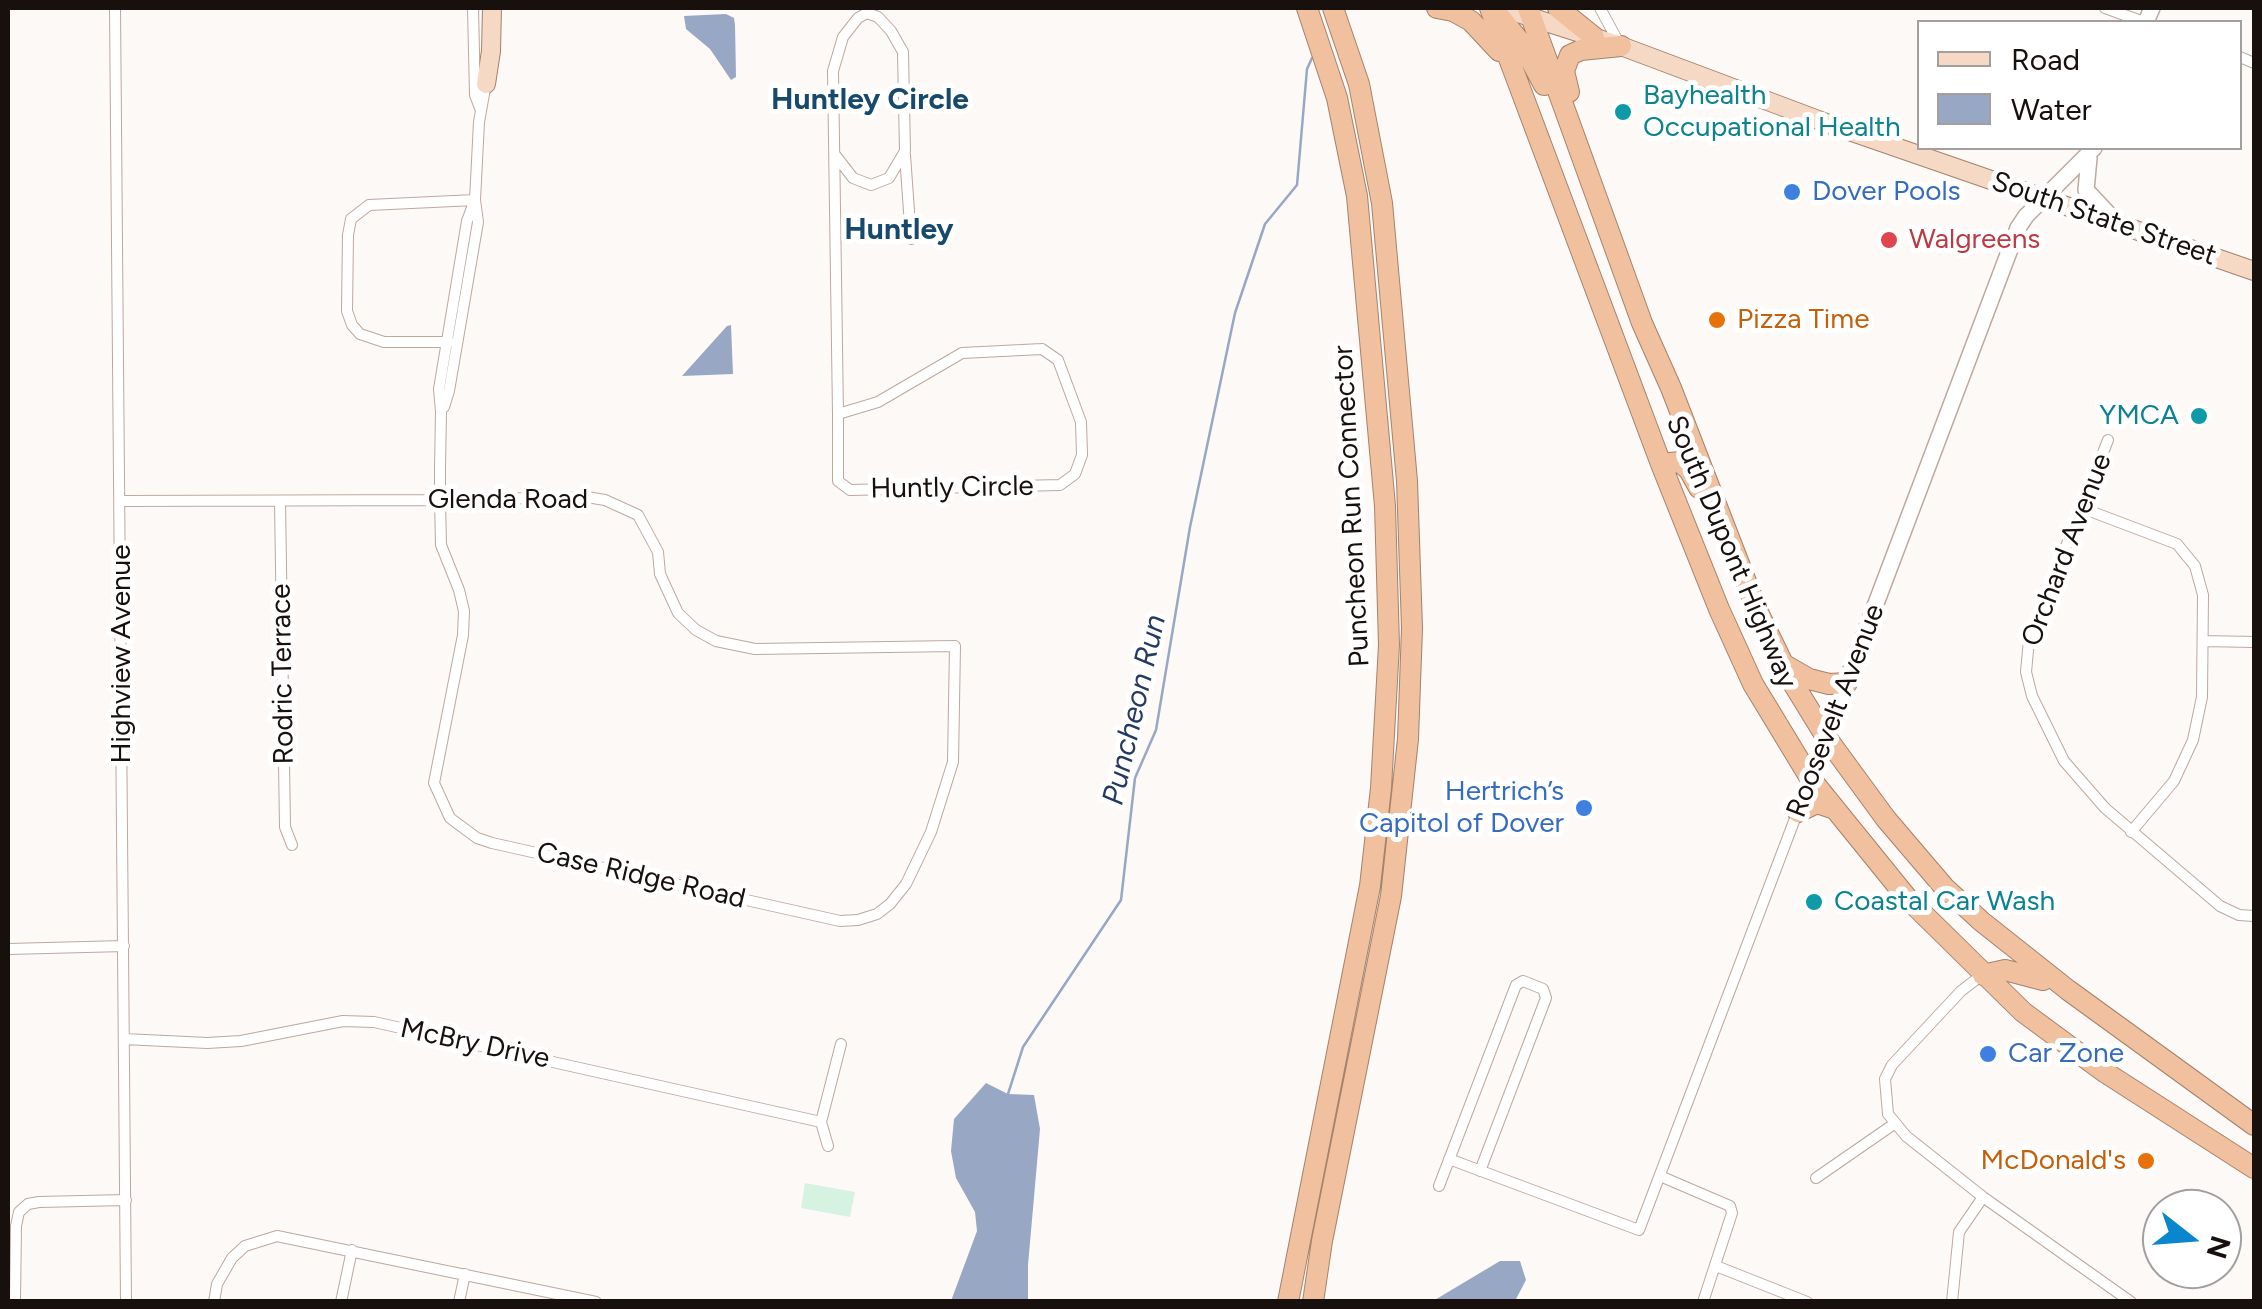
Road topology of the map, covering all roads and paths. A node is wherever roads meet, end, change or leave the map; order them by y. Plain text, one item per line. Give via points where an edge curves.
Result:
1 (115, 8) edge
2 (473, 8) edge
3 (489, 8) edge
4 (1437, 8) edge
5 (1491, 8) edge
6 (1502, 8) edge
7 (1558, 8) edge
8 (1600, 8) edge
9 (2105, 8) edge
10 (866, 10) edge
11 (1333, 10) edge
12 (1528, 11) edge
13 (1310, 14) edge
14 (2139, 20) edge
15 (1594, 38) junction
16 (1621, 46) junction
17 (1516, 77) junction
18 (486, 84) joint
19 (480, 108) junction
20 (2092, 150) edge
21 (904, 151) junction
22 (835, 153) junction
23 (1591, 176) junction
24 (863, 184) junction
25 (2044, 199) junction
26 (475, 200) junction
27 (835, 212) junction
28 (2118, 225) junction
29 (912, 239) dead end
30 (2254, 272) edge
31 (1642, 323) junction
32 (451, 342) junction
33 (838, 414) junction
34 (2108, 440) dead end
35 (1662, 464) junction
36 (440, 500) junction
37 (121, 501) junction
38 (280, 501) junction
39 (2082, 508) junction
40 (1750, 593) junction
41 (2203, 641) junction
42 (2254, 642) edge
43 (955, 646) joint
44 (1783, 664) junction
45 (1846, 683) junction
46 (1826, 736) junction
47 (1812, 775) junction
48 (1853, 776) junction
49 (1835, 809) junction
50 (1798, 812) junction
51 (2130, 832) junction
52 (292, 845) dead end
53 (2254, 916) edge
54 (1937, 929) junction
55 (1996, 935) junction
56 (124, 946) junction
57 (8, 949) edge
58 (1983, 975) junction
59 (2068, 990) junction
60 (124, 1039) junction
61 (841, 1044) dead end
62 (821, 1122) junction
63 (1894, 1124) junction
64 (2254, 1125) edge
65 (828, 1146) dead end
66 (1449, 1159) junction
67 (2254, 1168) edge
68 (1480, 1171) junction
69 (1660, 1176) junction
70 (1816, 1178) dead end
71 (1439, 1186) dead end
72 (1982, 1198) junction
73 (126, 1200) junction
74 (352, 1250) junction
75 (1716, 1266) junction
76 (464, 1274) junction
77 (576, 1300) edge
78 (16, 1302) edge
79 (126, 1302) edge
80 (214, 1302) edge
81 (341, 1302) edge
82 (458, 1302) edge
83 (596, 1302) edge
84 (1288, 1302) edge
85 (1313, 1302) edge
86 (1703, 1302) edge
87 (1808, 1302) edge
88 (1952, 1302) edge
89 (2131, 1302) edge

1 - 37 street, Highview Avenue
2 - 19 street
3 - 18 main road
4 - 17 highway via 1479,27
5 - 17 highway, South Dupont Highway
5 - 31 highway via 1536,69
6 - 12 main road, South State Street
7 - 15 highway
8 - 16 street
9 - 14 street
10 - 21 street, Huntly Circle via 892,31 903,52
10 - 22 street, Huntly Circle via 834,60
11 - 85 highway, Puncheon Run Connector via 1360,84 1382,203 1407,482 1412,628 1391,896
12 - 15 main road, South State Street
12 - 23 highway, South Dupont Highway
13 - 84 highway, Puncheon Run Connector via 1346,131 1359,211 1385,506 1389,644 1370,886
15 - 16 main road, South State Street
16 - 23 highway via 1574,52 1564,65
16 - 25 main road, South State Street
17 - 35 highway, South Dupont Highway
18 - 19 street
19 - 26 street, Case Ridge Road
20 - 25 street, Roosevelt Avenue
20 - 28 street via 2086,190
21 - 24 street via 889,178
21 - 29 street, Huntly Circle
22 - 24 street
22 - 27 street, Huntly Circle
23 - 31 highway, South Dupont Highway
24 - 27 street via 843,190
25 - 28 main road, South State Street
25 - 45 street, Roosevelt Avenue via 2013,239
26 - 32 street, Case Ridge Road
26 - 32 street via 369,205 352,219 348,235 352,325 370,340
27 - 33 street, Huntly Circle
28 - 30 main road, South State Street
31 - 40 highway, South Dupont Highway
32 - 36 street, Case Ridge Road via 439,388
33 - 33 street, Huntly Circle via 878,402 962,353 1042,349 1058,360 1080,422 1082,455 1076,474 1060,485 850,490 838,481
34 - 39 street, Orchard Avenue
35 - 40 highway via 1680,462 1696,479 1728,560
35 - 47 highway, South Dupont Highway via 1753,684
36 - 38 street, Glenda Road
36 - 43 street, Glenda Road via 588,497 621,504 650,532 678,614 733,646
36 - 43 street, Case Ridge Road via 442,545 464,611 434,784 450,818 492,843 840,920 877,914 906,884 946,786 955,740
37 - 38 street, Glenda Road
37 - 56 street, Highview Avenue
38 - 52 street, Rodric Terrace via 285,828
39 - 41 street via 2163,536 2188,554 2200,578
39 - 51 street, Orchard Avenue via 2028,640 2026,672 2038,713 2064,761
40 - 44 highway, South Dupont Highway
41 - 42 street
41 - 51 street via 2193,740 2174,781
44 - 45 highway via 1810,679
44 - 46 highway, South Dupont Highway
45 - 46 street, Roosevelt Avenue
46 - 47 street, Roosevelt Avenue
46 - 48 highway, South Dupont Highway
47 - 48 highway via 1830,766
47 - 49 highway, South Dupont Highway
47 - 50 street, Roosevelt Avenue
48 - 55 highway, South Dupont Highway via 1944,887
49 - 50 highway via 1817,804
49 - 54 highway, South Dupont Highway
50 - 69 street, Roosevelt Avenue
51 - 53 street, Orchard Avenue via 2220,906
54 - 55 highway via 1975,943
54 - 58 highway, South Dupont Highway
55 - 59 highway, South Dupont Highway
56 - 57 street
56 - 60 street, Highview Avenue
58 - 59 highway via 2023,972
58 - 63 street via 1892,1064 1885,1097
58 - 67 highway, South Dupont Highway via 2103,1071
59 - 64 highway, South Dupont Highway
60 - 62 street, McBry Drive via 224,1042 374,1022
60 - 73 street, Highview Avenue
61 - 62 street
62 - 65 street
63 - 70 street
63 - 72 street
66 - 68 street
66 - 68 street via 1516,984 1544,989
66 - 71 street
68 - 69 street, Roosevelt Avenue via 1640,1230
69 - 75 street via 1730,1206
72 - 88 street via 1959,1232
72 - 89 street
73 - 78 street via 39,1202 19,1212
73 - 79 street, Highview Avenue
74 - 76 street
74 - 80 street via 278,1236 259,1240 223,1270
74 - 81 street
75 - 86 street
75 - 87 street
76 - 77 street
76 - 82 street
77 - 83 street

